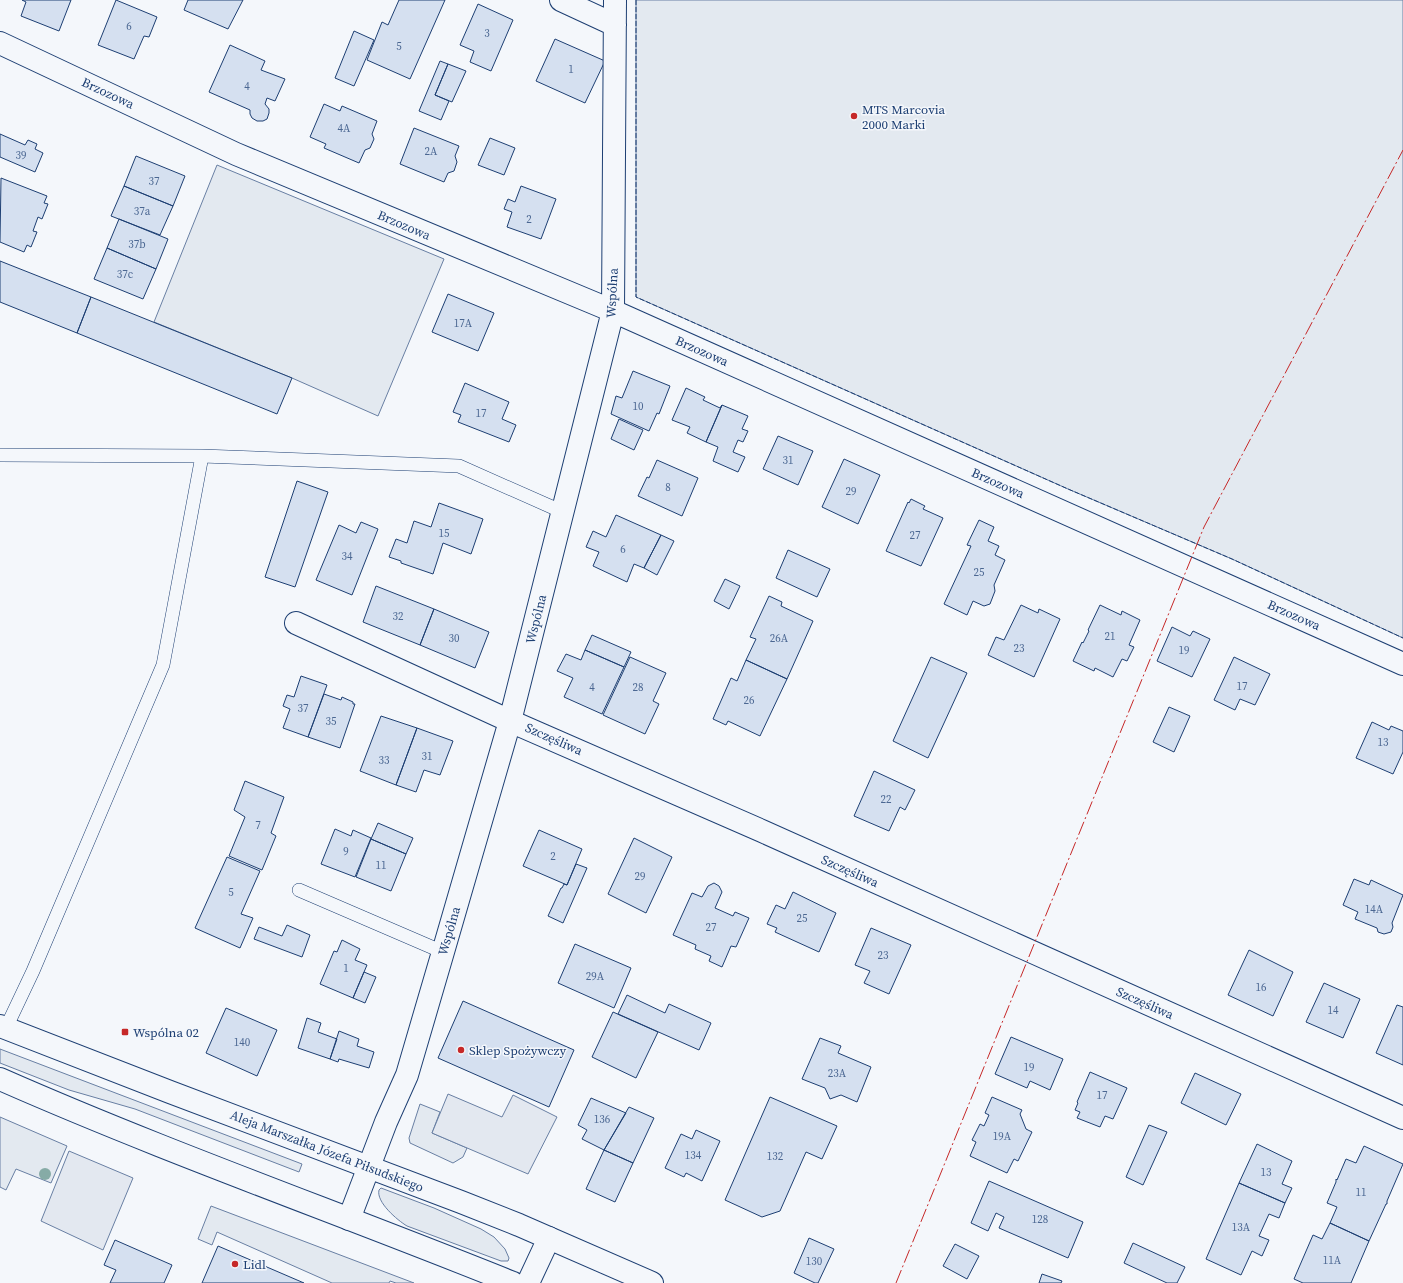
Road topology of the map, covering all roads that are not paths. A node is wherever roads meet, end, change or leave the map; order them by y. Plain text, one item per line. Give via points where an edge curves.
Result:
1 (561, 0) edge
2 (615, 0) edge
3 (615, 24) junction
4 (0, 43) edge
5 (613, 311) junction
6 (0, 455) edge
7 (202, 456) junction
8 (563, 512) junction
9 (296, 623) dead end
10 (1403, 664) edge
11 (510, 721) junction
12 (299, 890) dead end
13 (443, 952) junction
14 (3, 1027) edge
15 (0, 1079) edge
16 (1403, 1118) edge
17 (369, 1167) junction
18 (349, 1219) junction
19 (549, 1238) junction
20 (513, 1283) edge
21 (528, 1283) edge
22 (652, 1283) edge

1 - 3 street
2 - 3 street, Wspólna
3 - 5 street, Wspólna
4 - 5 street, Brzozowa via 236,154
5 - 8 street, Wspólna
5 - 10 street, Brzozowa
6 - 7 lane
7 - 8 lane via 459,466
7 - 14 lane via 162,665 33,971
8 - 11 street, Wspólna
9 - 11 street, Szczęśliwa
11 - 13 street, Wspólna
11 - 16 street, Szczęśliwa
12 - 13 lane
13 - 17 street, Wspólna via 407,1076
14 - 17 street, Aleja Marszałka Józefa Piłsudskiego
15 - 18 street
17 - 18 street, Wspólna
17 - 19 street, Aleja Marszałka Józefa Piłsudskiego
18 - 20 street
19 - 21 street
19 - 22 street, Aleja Marszałka Józefa Piłsudskiego

